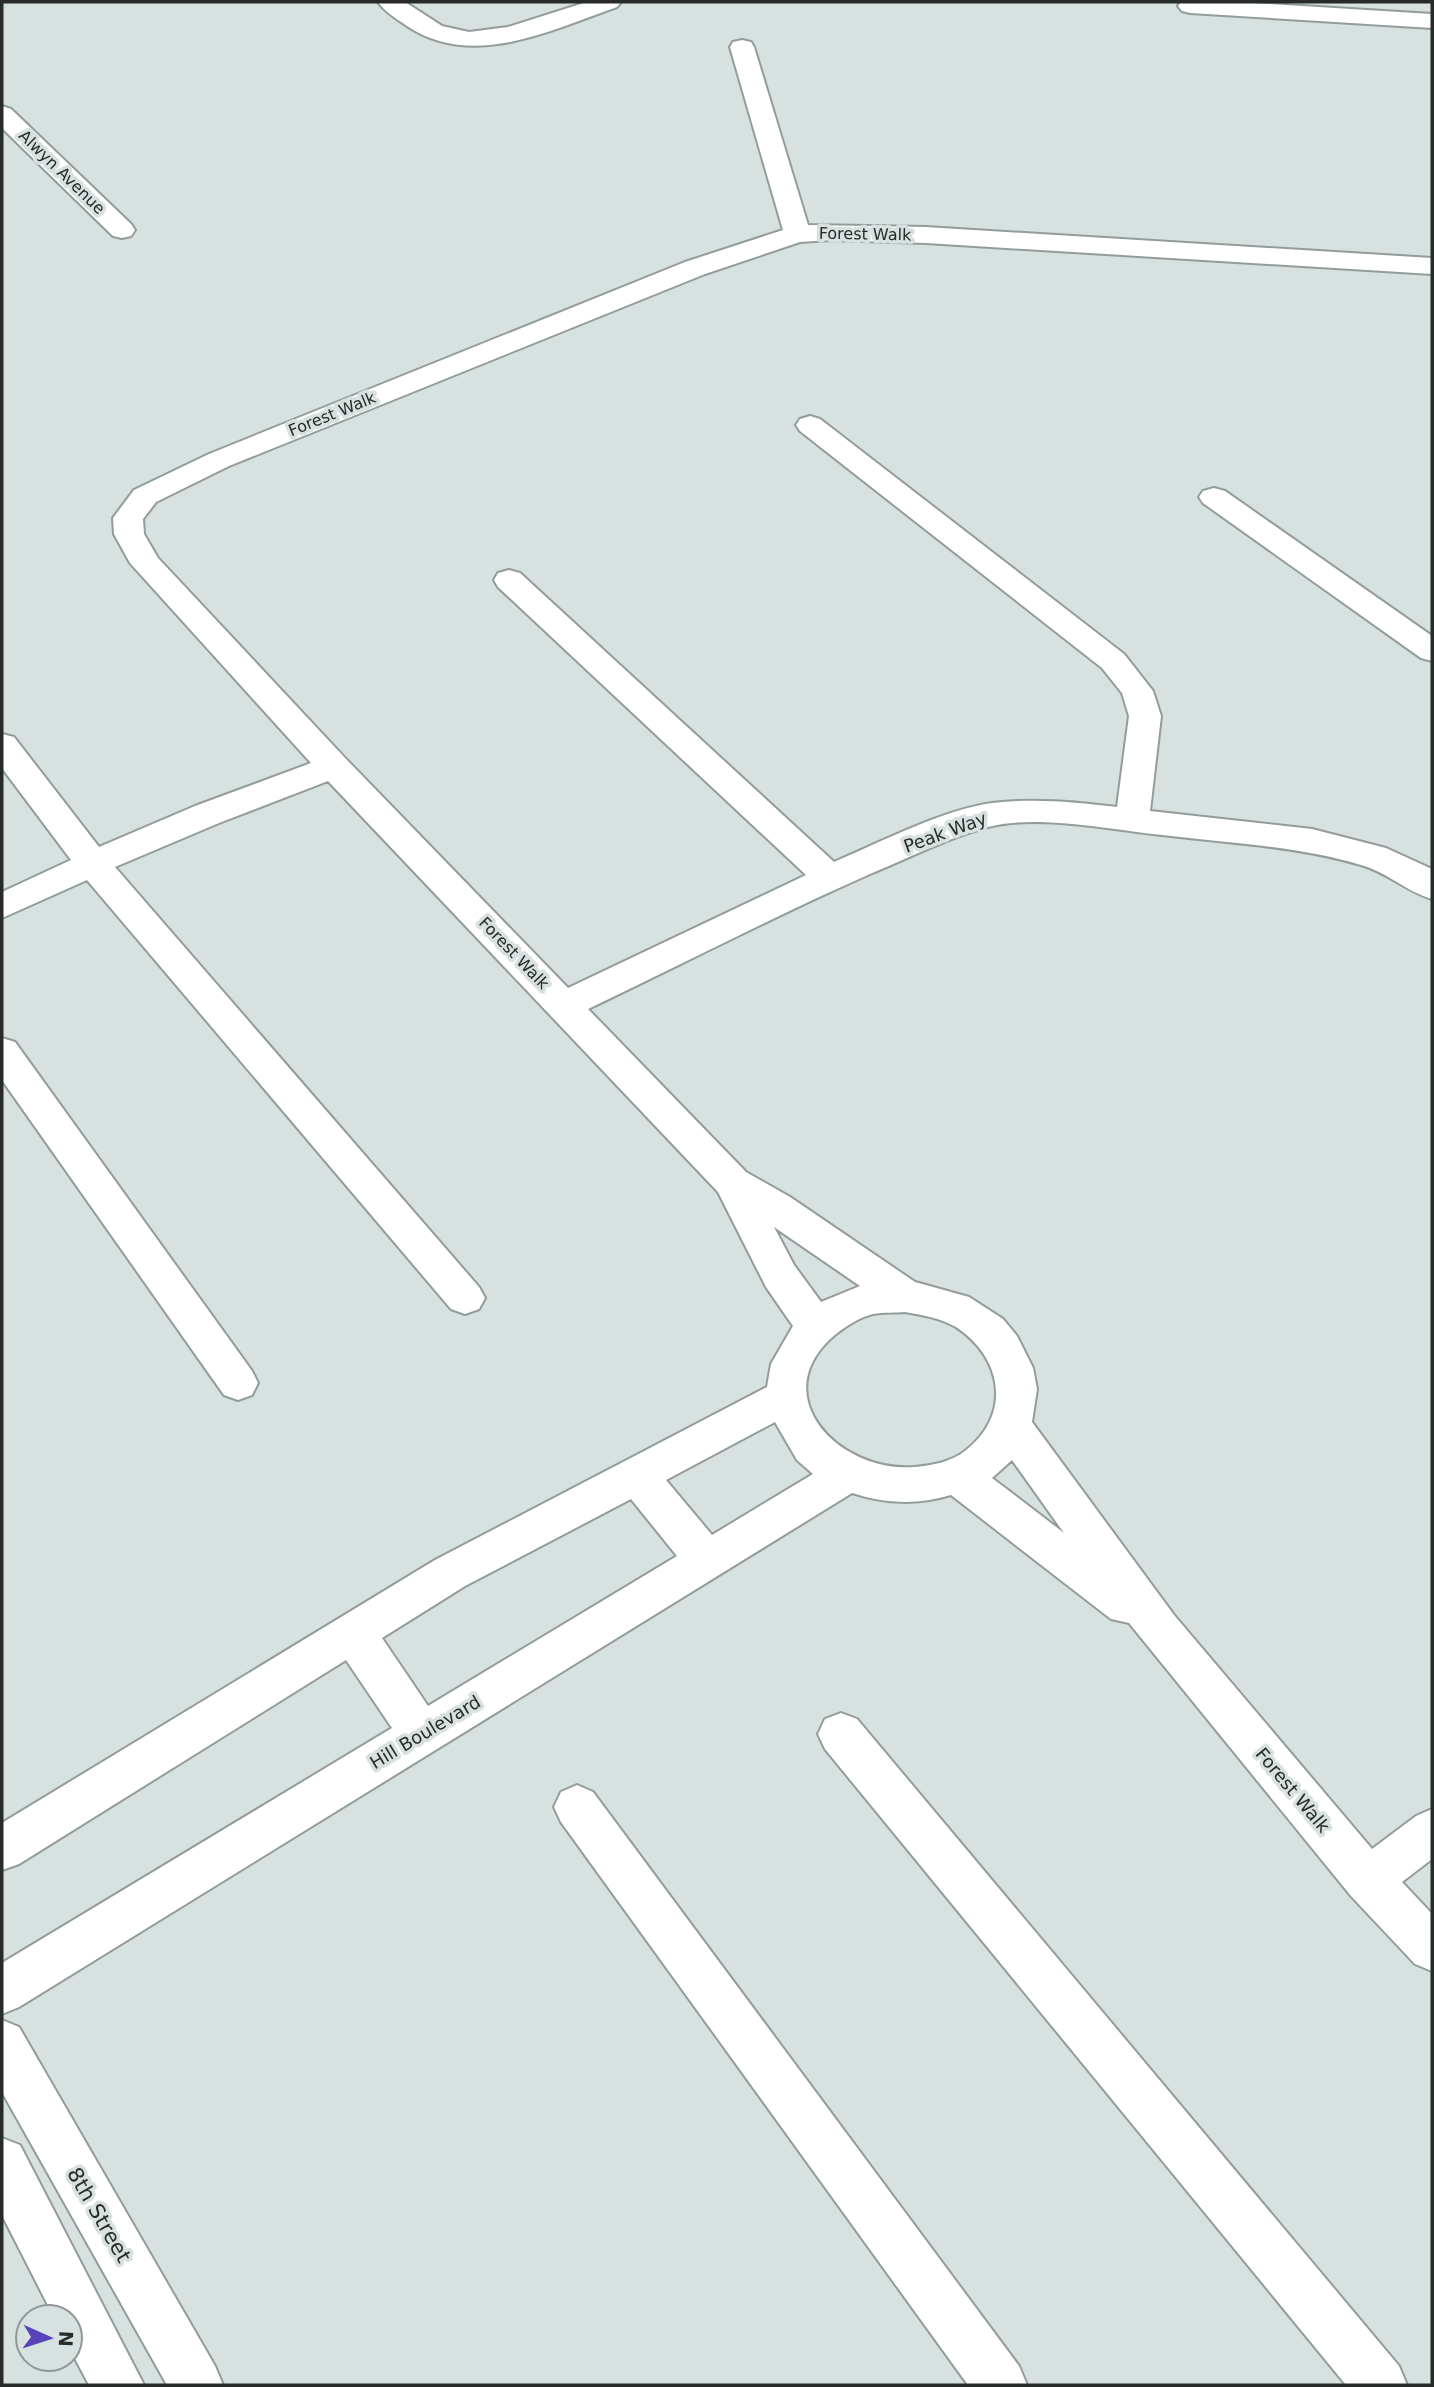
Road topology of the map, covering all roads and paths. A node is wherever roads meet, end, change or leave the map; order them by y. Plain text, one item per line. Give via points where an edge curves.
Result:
1 (390, 2) edge
2 (609, 2) edge
3 (1190, 6) dead end
4 (1432, 21) edge
5 (742, 47) dead end
6 (2, 114) edge
7 (122, 230) dead end
8 (797, 234) junction
9 (1432, 266) edge
10 (810, 425) dead end
11 (1214, 496) dead end
12 (509, 580) dead end
13 (1432, 651) edge
14 (2, 745) edge
15 (334, 767) junction
16 (1132, 820) junction
17 (92, 863) junction
18 (830, 878) junction
19 (1432, 887) edge
20 (2, 906) edge
21 (564, 1004) junction
22 (2, 1052) edge
23 (732, 1182) junction
24 (905, 1296) junction
25 (465, 1298) dead end
26 (815, 1326) junction
27 (239, 1383) dead end
28 (787, 1396) junction
29 (1012, 1427) junction
30 (636, 1474) junction
31 (848, 1474) junction
32 (959, 1477) junction
33 (707, 1561) junction
34 (1158, 1629) junction
35 (354, 1633) junction
36 (422, 1734) junction
37 (841, 1734) dead end
38 (578, 1807) dead end
39 (1432, 1831) edge
40 (2, 1848) edge
41 (1368, 1880) junction
42 (1432, 1948) edge
43 (2, 1990) edge
44 (2, 2044) edge
45 (2, 2162) edge
46 (117, 2385) edge
47 (196, 2385) edge
48 (1000, 2385) edge
49 (1380, 2385) edge

1 - 2 street via 430,29 470,39 508,34
3 - 4 street
5 - 8 street
6 - 7 street, Alwyn Avenue
8 - 9 street, Forest Walk via 926,235
8 - 15 street, Forest Walk via 695,268 219,460 145,496 128,518 130,534 145,563
10 - 16 street via 1113,661 1137,691 1145,716
11 - 13 street
12 - 18 street
14 - 17 street
15 - 17 street via 252,795
15 - 21 street, Forest Walk
16 - 18 street, Peak Way via 1067,813 989,815 941,830
16 - 19 street, Peak Way via 1312,841 1374,856
17 - 20 street
17 - 25 street
18 - 21 street, Peak Way
21 - 23 street, Forest Walk
22 - 27 street
23 - 24 street, Forest Walk
23 - 26 street, Forest Walk via 780,1276
24 - 26 street via 871,1298 841,1309
24 - 29 street via 940,1302 972,1317 997,1339 1013,1367 1018,1397
26 - 28 street via 798,1346 789,1370
28 - 30 street
28 - 31 street via 797,1427 818,1454
29 - 32 street via 992,1456
29 - 34 street, Forest Walk
30 - 33 street
30 - 35 street via 501,1544
31 - 32 street via 885,1486 923,1486
31 - 33 street, Hill Boulevard
32 - 34 street, Forest Walk
33 - 36 street, Hill Boulevard
34 - 41 street, Forest Walk
35 - 36 street
35 - 40 street
36 - 43 street, Hill Boulevard
37 - 49 street
38 - 48 street
39 - 41 street
41 - 42 street, Forest Walk
44 - 47 street, 8th Street
45 - 46 street

